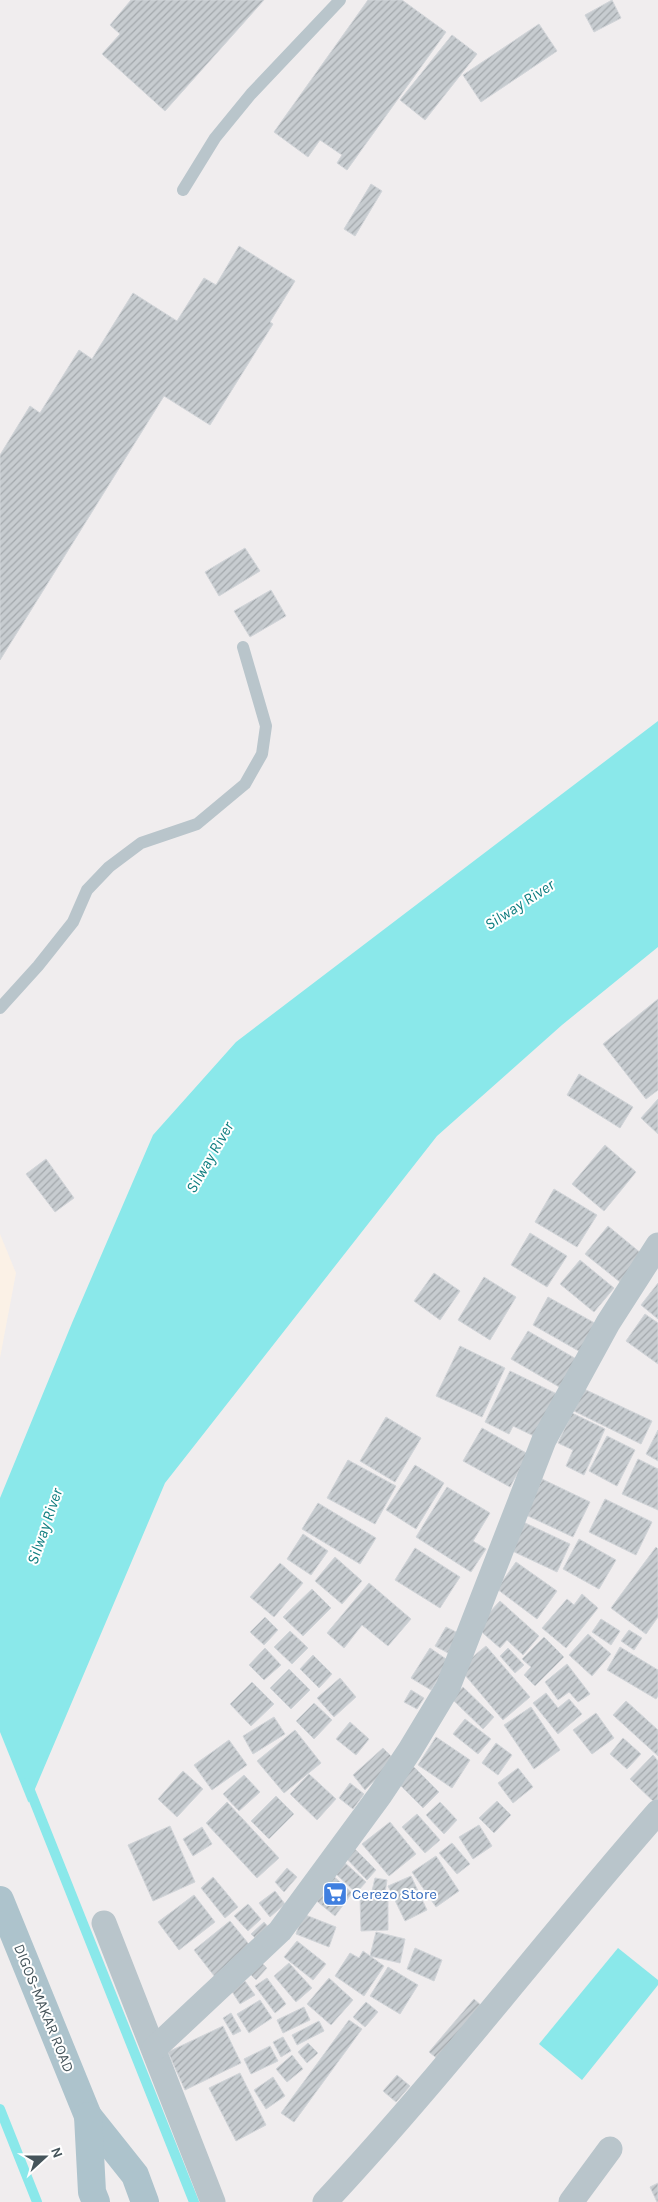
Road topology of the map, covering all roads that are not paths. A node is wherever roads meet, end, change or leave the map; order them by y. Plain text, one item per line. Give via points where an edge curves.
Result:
1 (340, 0) edge
2 (183, 190) dead end
3 (243, 647) dead end
4 (0, 1008) edge
5 (658, 1245) edge
6 (658, 1812) edge
7 (0, 1900) edge
8 (104, 1923) dead end
9 (154, 2049) junction
10 (88, 2116) junction
11 (610, 2149) dead end
12 (96, 2202) edge
13 (145, 2202) edge
14 (214, 2202) edge
15 (325, 2202) edge
16 (572, 2202) edge

1 - 2 lane via 251,94 215,138
3 - 4 lane via 266,726 262,754 245,784 197,824 141,843 109,867 87,890 73,922
5 - 9 street via 608,1323 544,1440 448,1686 410,1750 280,1931
6 - 15 street
7 - 10 main road, DIGOS-MAKAR ROAD
8 - 9 street
9 - 14 street
10 - 12 main road, DIGOS-MAKAR ROAD via 92,2192
10 - 13 main road, DIGOS-MAKAR ROAD via 135,2175
11 - 16 street

